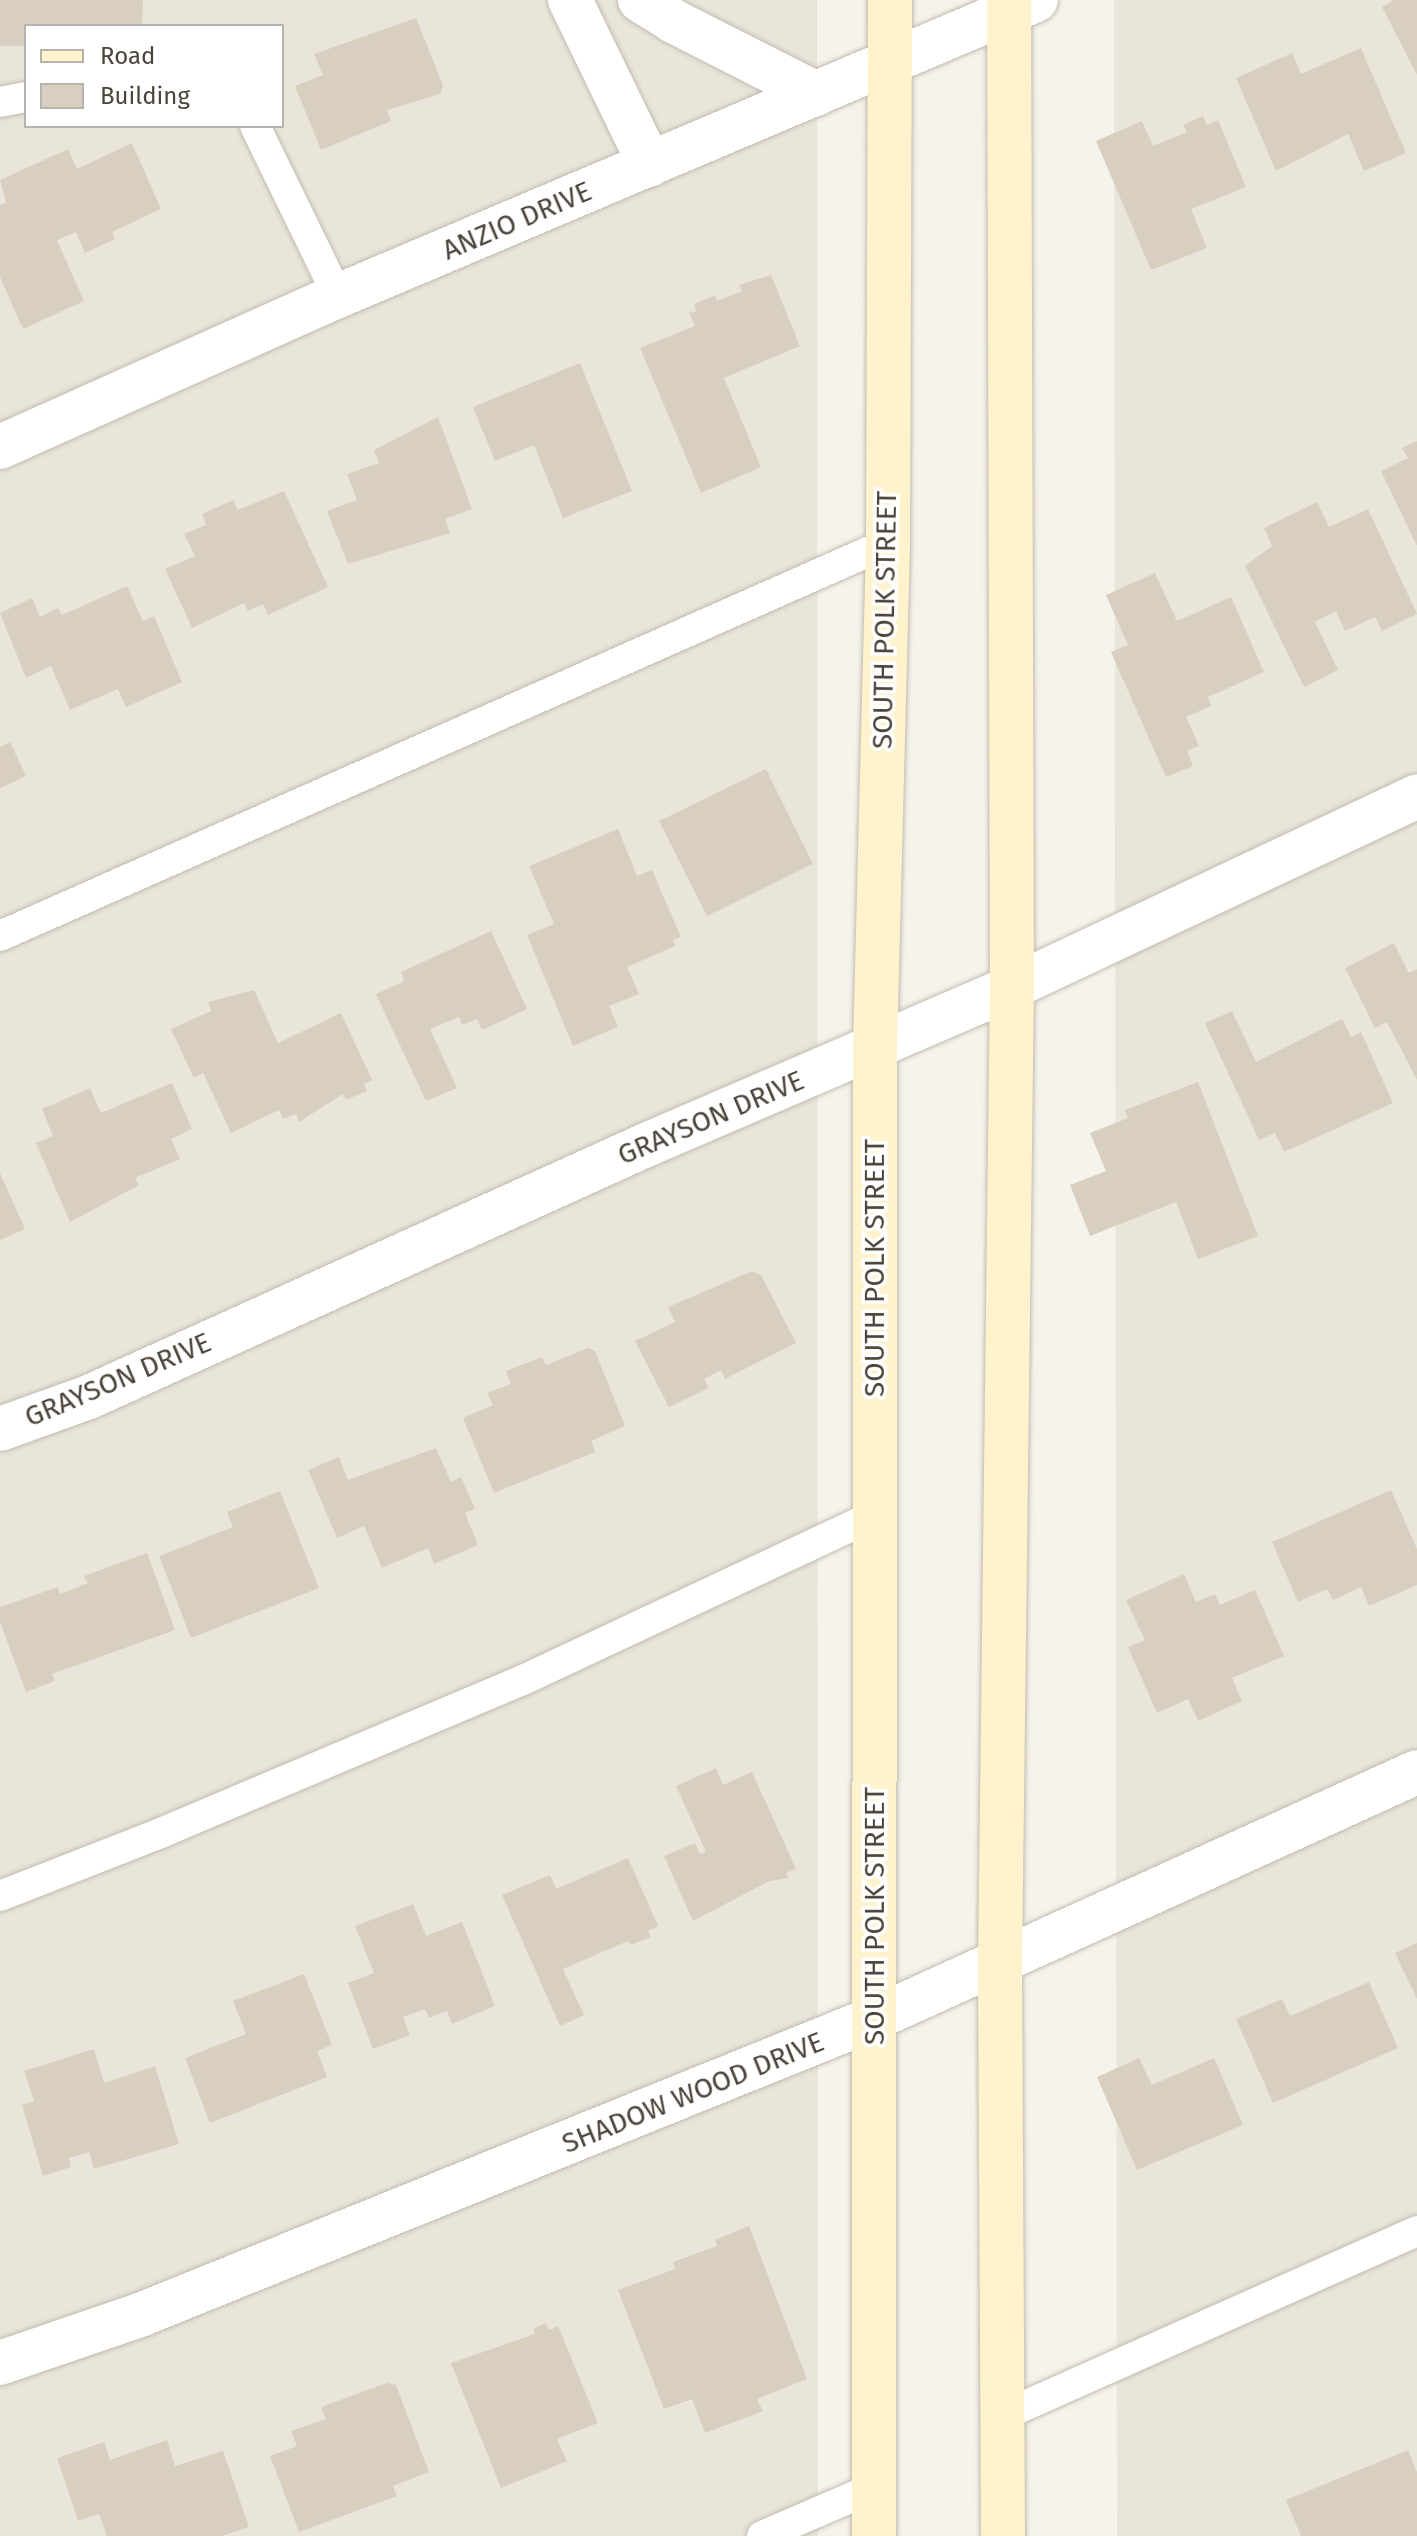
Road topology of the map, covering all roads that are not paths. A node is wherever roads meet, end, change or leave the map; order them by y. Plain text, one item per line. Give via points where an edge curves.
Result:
1 (570, 0) edge
2 (640, 0) edge
3 (890, 0) edge
4 (1018, 4) edge
5 (890, 61) junction
6 (817, 94) junction
7 (24, 97) edge
8 (0, 102) edge
9 (256, 128) edge
10 (650, 165) junction
11 (338, 296) junction
12 (0, 447) edge
13 (888, 543) junction
14 (1417, 796) edge
15 (0, 936) edge
16 (1012, 987) junction
17 (875, 1047) junction
18 (0, 1429) edge
19 (875, 1515) junction
20 (1417, 1772) edge
21 (0, 1896) edge
22 (1000, 1964) junction
23 (875, 2018) junction
24 (1417, 2231) edge
25 (0, 2363) edge
26 (1004, 2415) junction
27 (875, 2487) junction
28 (762, 2536) edge
29 (874, 2536) edge
30 (1003, 2536) edge

1 - 10 street
2 - 6 street
3 - 5 main road, SOUTH POLK STREET
4 - 5 street, ANZIO DRIVE
4 - 16 main road
5 - 6 street, ANZIO DRIVE
5 - 13 main road, SOUTH POLK STREET
6 - 10 street, ANZIO DRIVE
7 - 8 lane
9 - 11 lane
10 - 11 street, ANZIO DRIVE
11 - 12 street, ANZIO DRIVE
13 - 15 lane
13 - 17 main road, SOUTH POLK STREET
14 - 16 street, GRAYSON DRIVE
16 - 17 street, GRAYSON DRIVE
16 - 22 main road
17 - 18 street, GRAYSON DRIVE via 89,1397
17 - 19 main road, SOUTH POLK STREET
19 - 21 lane via 523,1680
19 - 23 main road, SOUTH POLK STREET
20 - 22 street, SHADOW WOOD DRIVE
22 - 23 street, SHADOW WOOD DRIVE
22 - 26 main road
23 - 25 street, SHADOW WOOD DRIVE via 140,2315
23 - 27 main road, SOUTH POLK STREET
24 - 26 lane
26 - 30 main road
27 - 28 lane
27 - 29 main road, SOUTH POLK STREET

